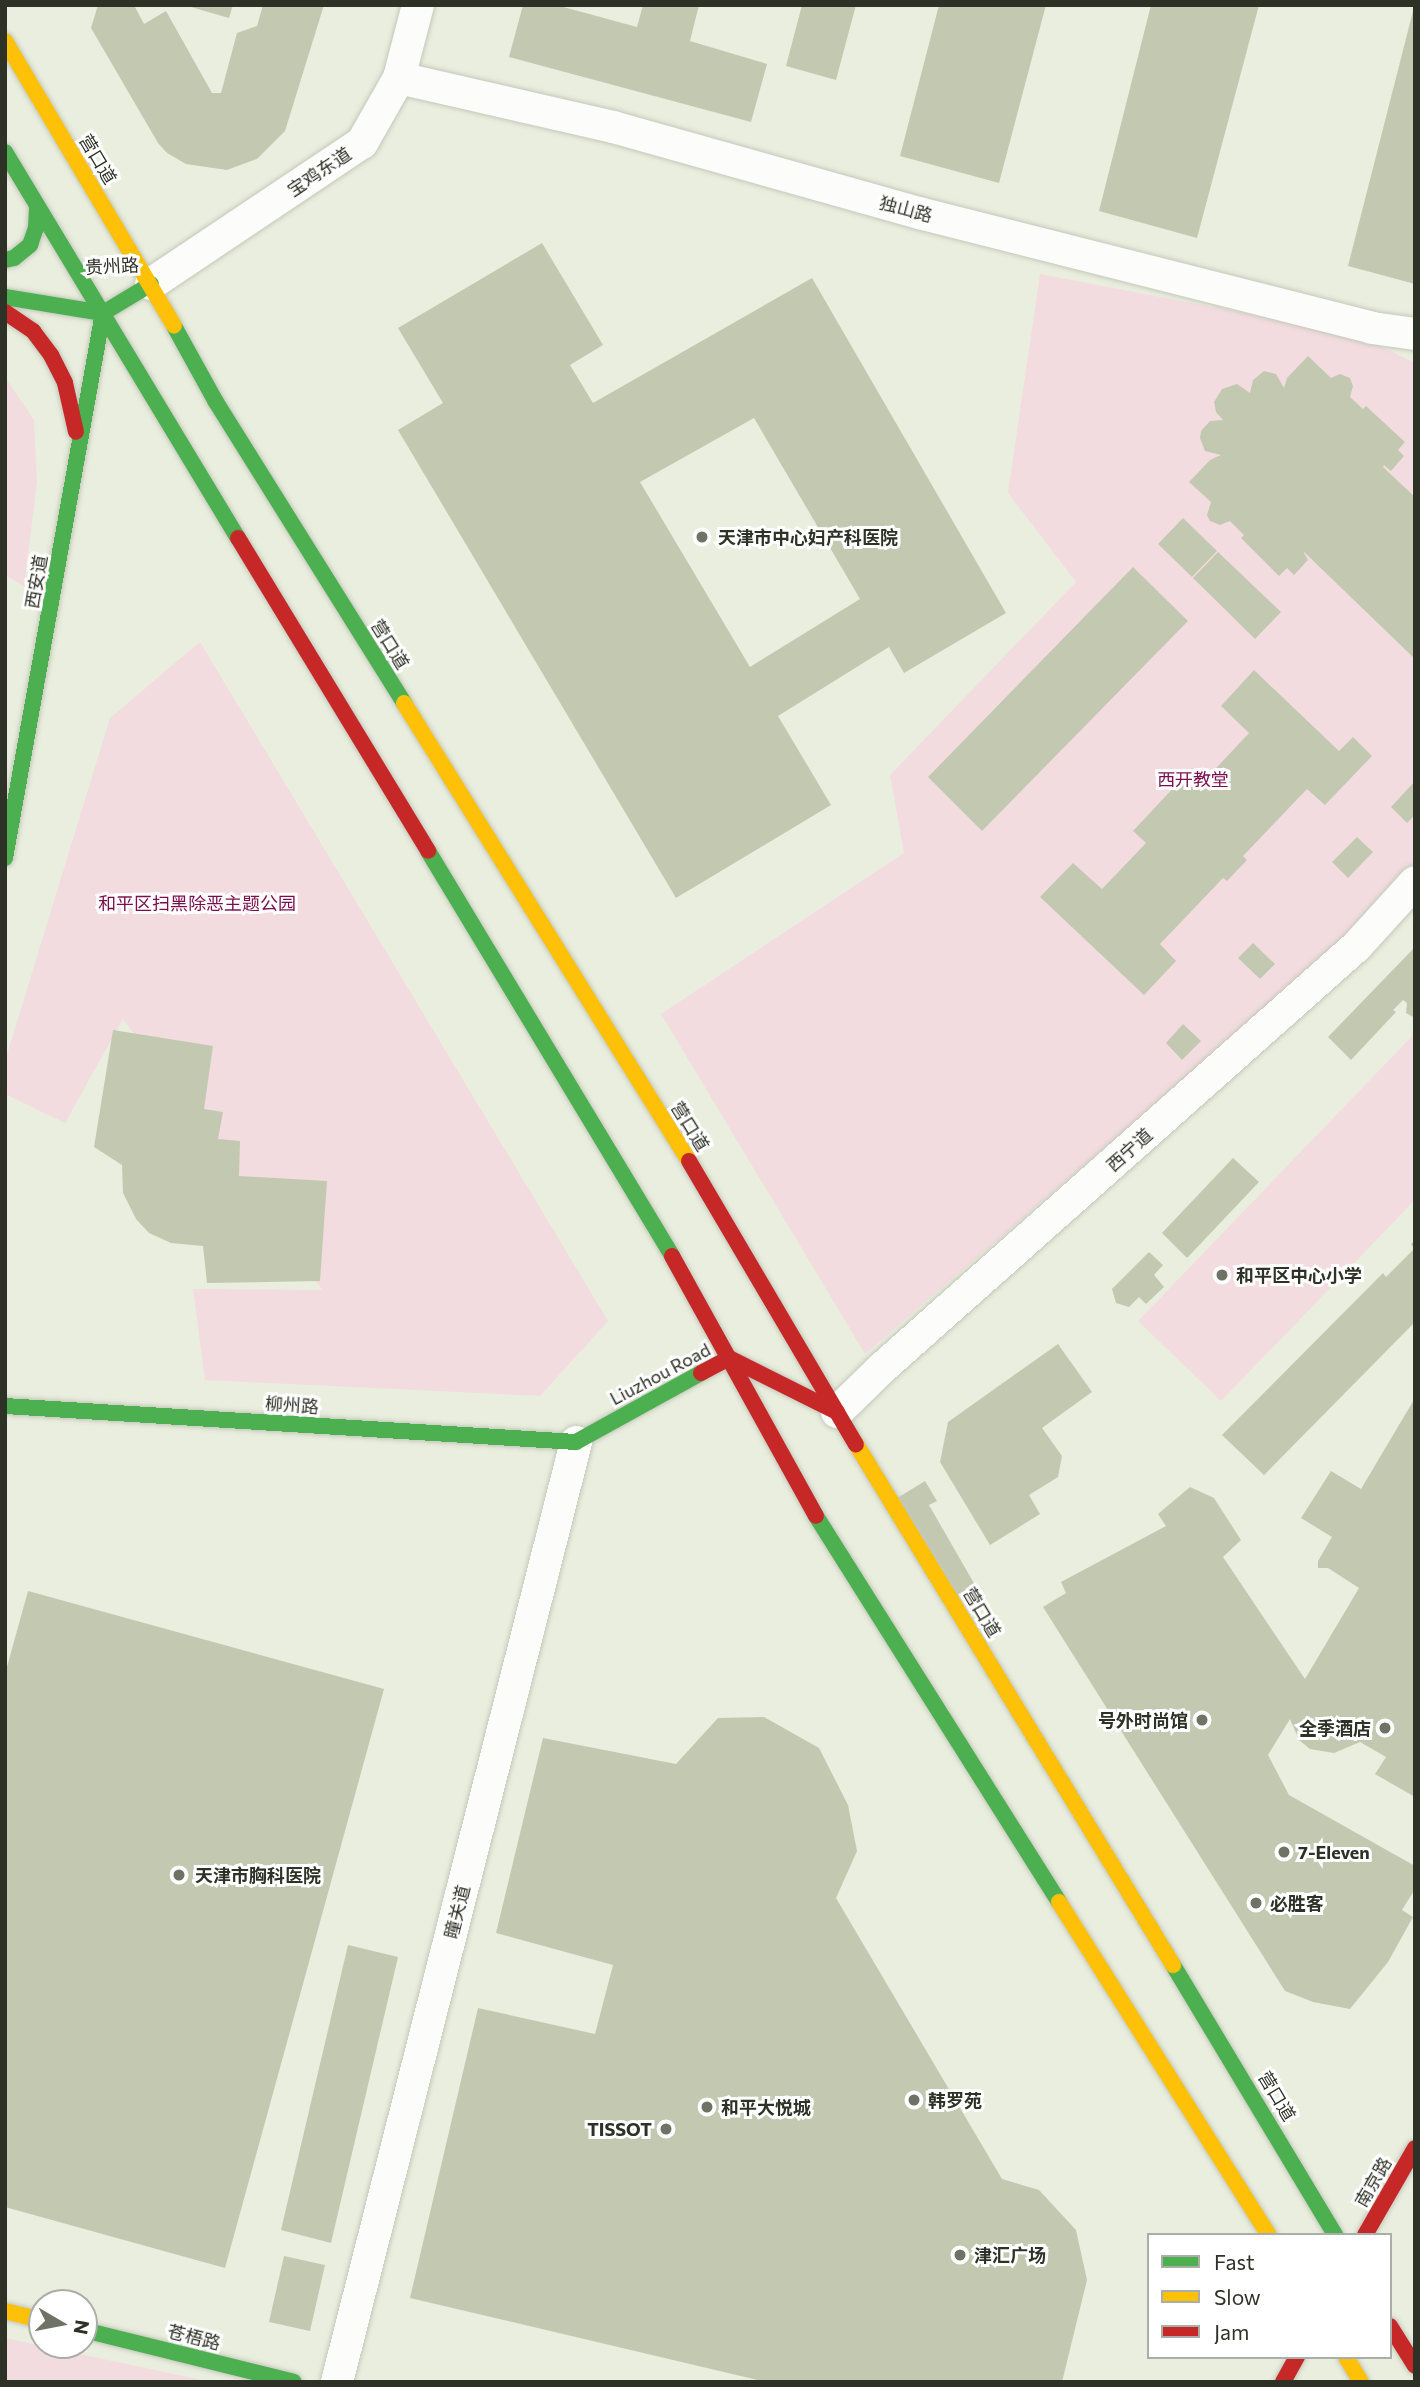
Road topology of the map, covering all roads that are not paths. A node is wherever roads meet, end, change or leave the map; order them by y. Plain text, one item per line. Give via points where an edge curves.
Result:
1 (418, 5) edge
2 (5, 41) edge
3 (399, 78) junction
4 (5, 152) edge
5 (37, 206) junction
6 (5, 260) edge
7 (60, 284) dead end
8 (151, 284) junction
9 (100, 288) junction
10 (5, 297) edge
11 (5, 312) edge
12 (103, 313) junction
13 (1415, 334) edge
14 (79, 449) junction
15 (5, 858) edge
16 (1415, 882) edge
17 (729, 1358) junction
18 (5, 1406) edge
19 (837, 1412) junction
20 (576, 1441) junction
21 (1414, 2149) edge
22 (1268, 2233) edge
23 (1334, 2233) edge
24 (1366, 2233) edge
25 (1385, 2233) edge
26 (5, 2311) edge
27 (28, 2317) edge
28 (1392, 2329) edge
29 (98, 2333) edge
30 (1296, 2359) edge
31 (1347, 2359) edge
32 (1415, 2366) edge
33 (1415, 2374) edge
34 (294, 2382) edge
35 (337, 2382) edge
36 (1283, 2382) edge
37 (1361, 2382) edge
38 (1410, 2382) edge

1 - 3 street, 宝鸡东道
2 - 8 main road, 营口道
3 - 8 street, 宝鸡东道 via 362,143
3 - 13 street, 独山路 via 613,127 906,210 1332,318
4 - 5 main road
5 - 6 main road via 30,245
5 - 9 main road
7 - 9 main road, 贵州路
8 - 9 main road, 贵州路
8 - 12 main road, 贵州路
8 - 19 main road, 营口道 via 216,402 721,1212
9 - 12 main road
10 - 12 main road
11 - 14 main road via 33,331 51,355 65,383
12 - 14 main road, 西安道
12 - 17 main road via 664,1242
14 - 15 main road, 西安道
16 - 19 street, 西宁道 via 1357,946
17 - 19 main road, Liuzhou Road
17 - 20 main road, Liuzhou Road
17 - 22 main road via 816,1516
18 - 20 main road, 柳州路
19 - 23 main road, 营口道
20 - 35 street, 瞳关道
21 - 24 main road, 南京路
21 - 25 main road
26 - 27 main road
28 - 32 main road
29 - 34 main road, 苍梧路
30 - 36 main road
31 - 37 main road
33 - 38 main road

